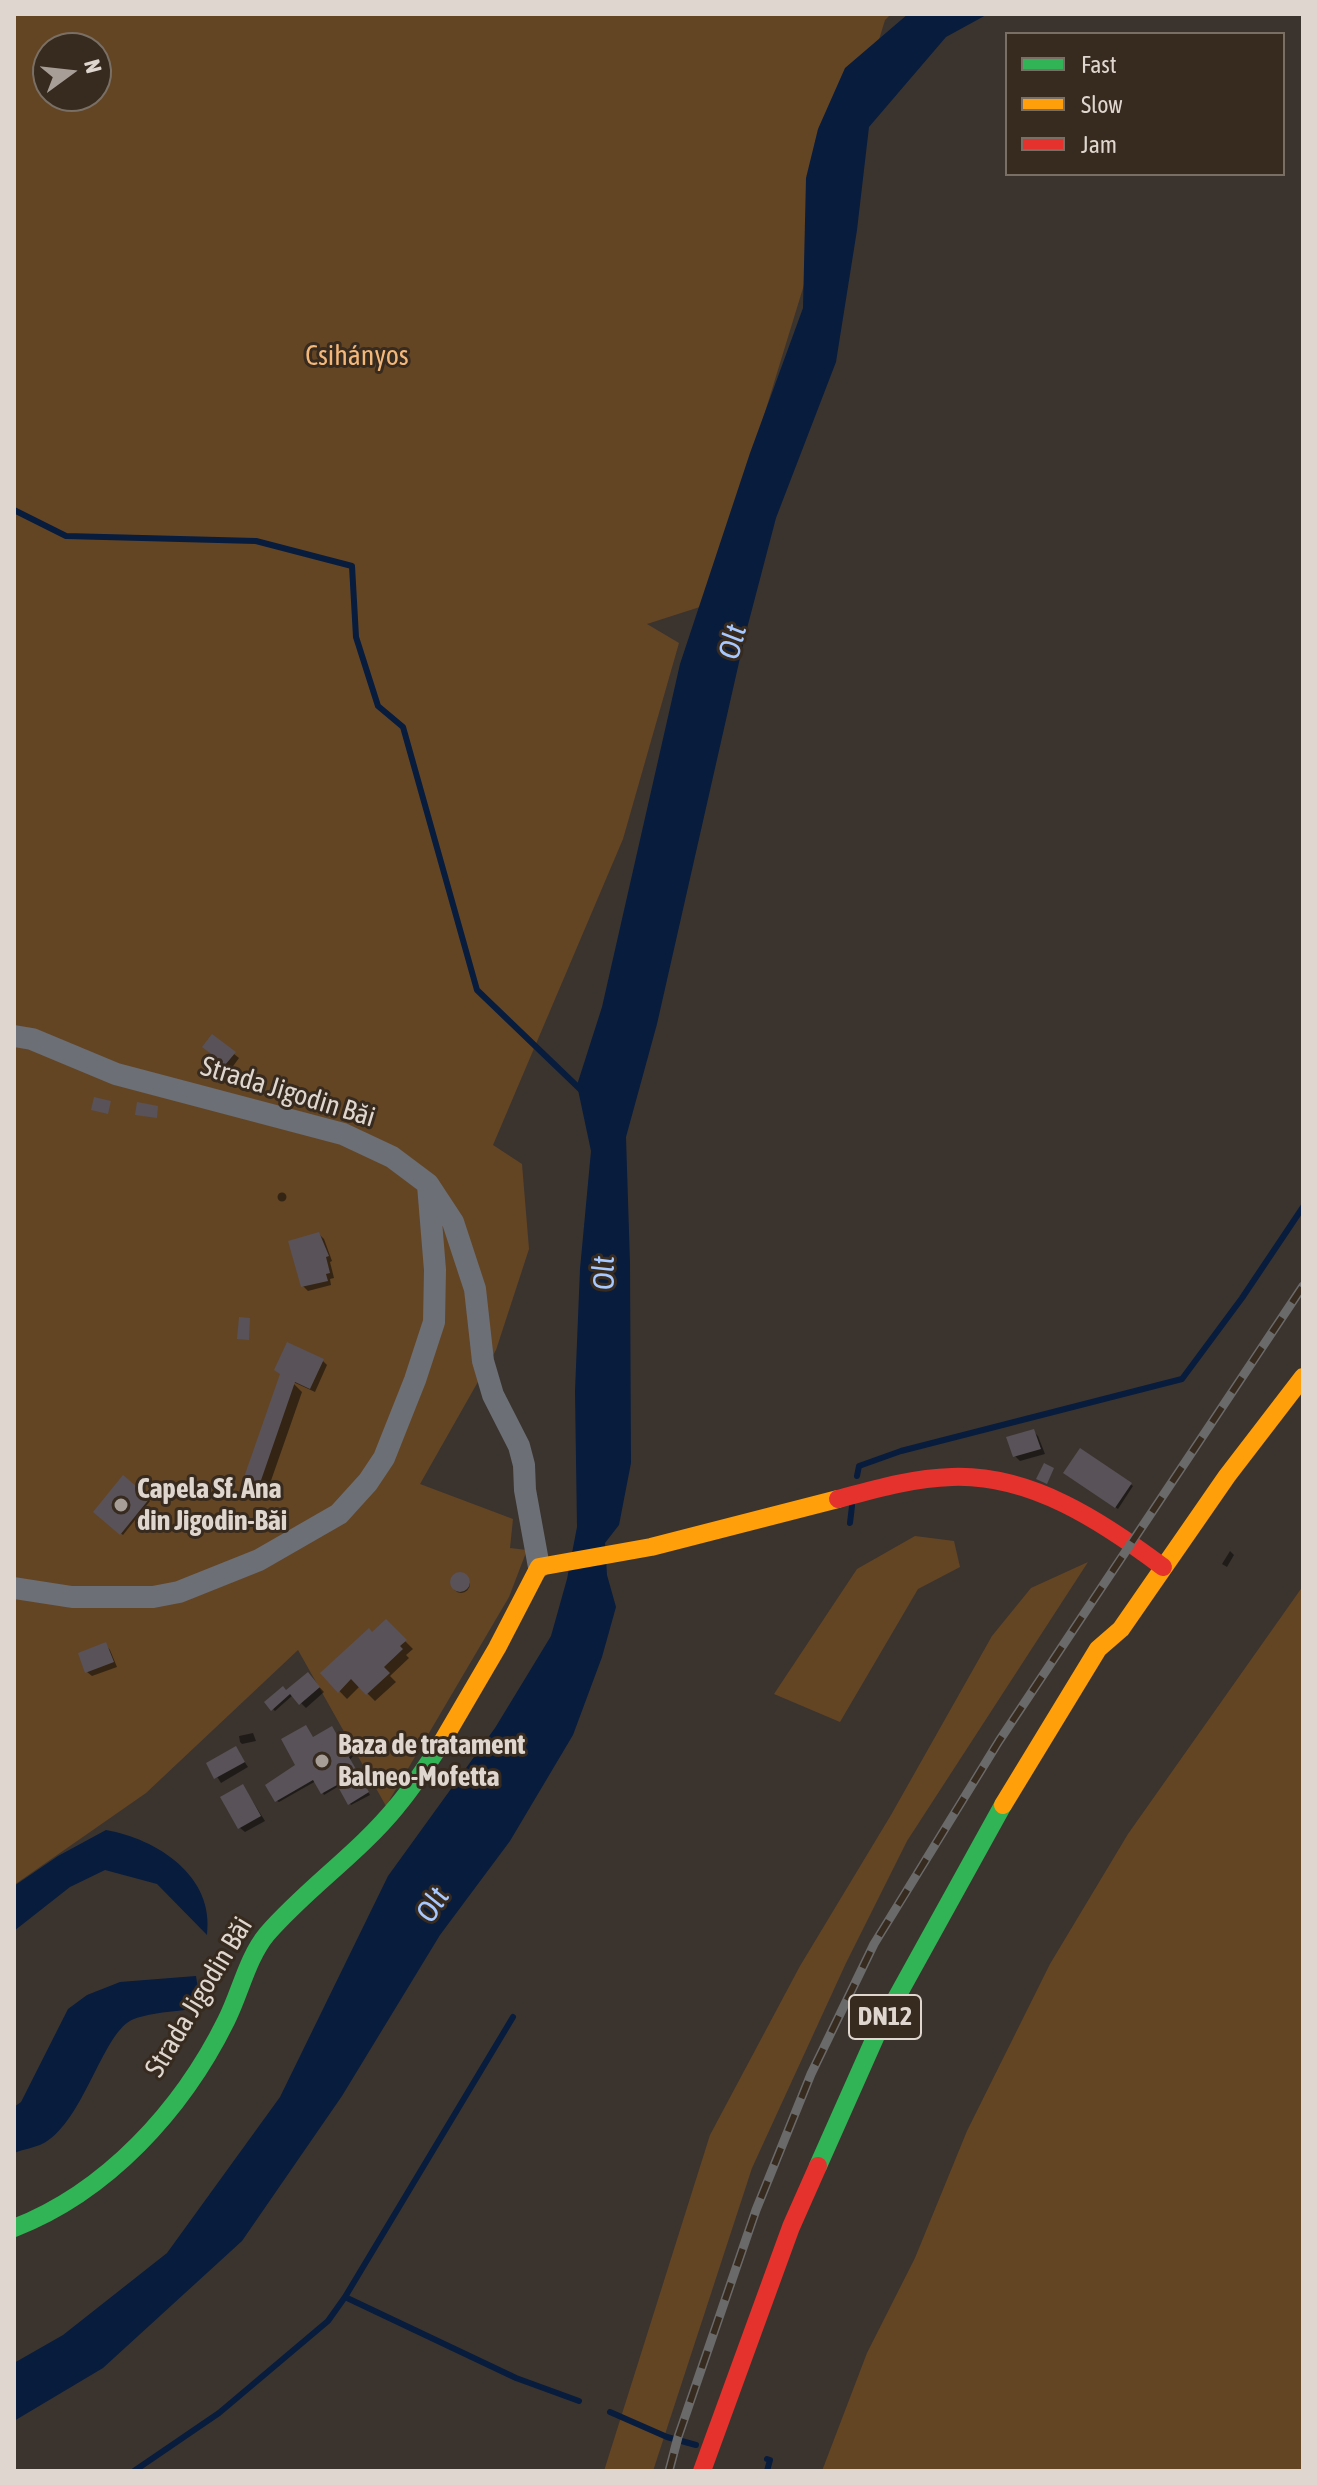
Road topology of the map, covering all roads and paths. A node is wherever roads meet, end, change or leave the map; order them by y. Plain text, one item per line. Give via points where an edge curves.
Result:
1 (14, 1036) edge
2 (428, 1184) junction
3 (1303, 1377) edge
4 (539, 1567) junction
5 (1163, 1567) junction
6 (14, 1588) edge
7 (1121, 1629) junction
8 (1099, 1682) dead end
9 (1085, 1706) dead end
10 (14, 2228) edge
11 (759, 2370) dead end
12 (702, 2471) edge

1 - 2 street, Strada Jigodin Băi via 116,1074 343,1134 392,1157
2 - 4 street, Strada Jigodin Băi via 453,1222 475,1289 483,1361 493,1395 519,1446
2 - 6 street via 434,1322 384,1458 339,1514 259,1560 179,1592 72,1597
3 - 5 main road, DN12
4 - 5 main road via 620,1554 878,1489 969,1477 1045,1497 1131,1543
4 - 10 main road, Strada Jigodin Băi via 428,1765 396,1808 266,1935 224,2025 166,2112 85,2191
5 - 7 main road, DN12
7 - 8 main road, DN12
7 - 12 main road, DN12 via 1098,1649 997,1814 878,2031 791,2227
9 - 11 main road, DN12 via 1013,1823 894,2039 807,2234

